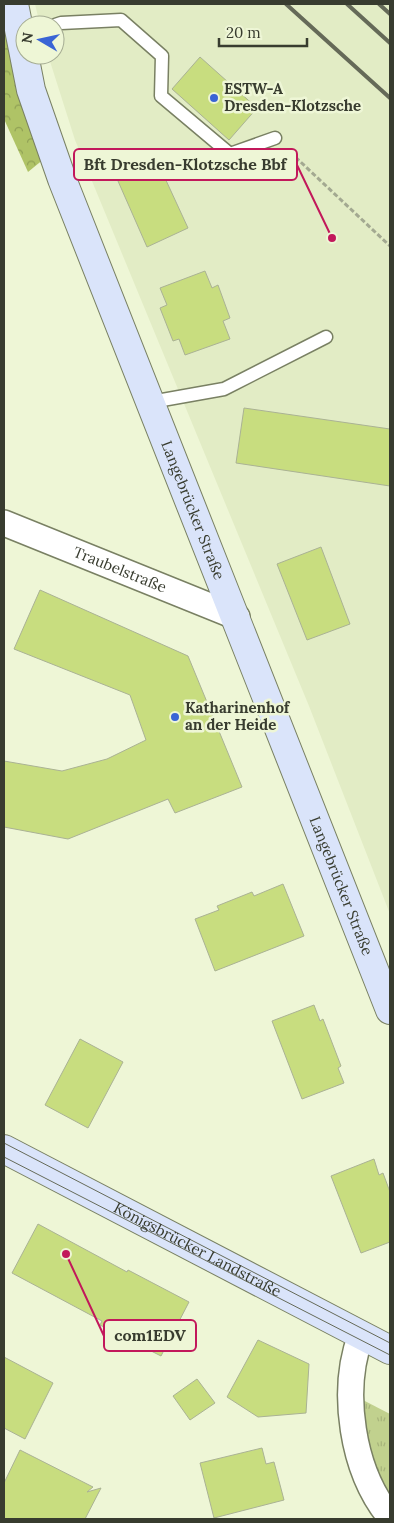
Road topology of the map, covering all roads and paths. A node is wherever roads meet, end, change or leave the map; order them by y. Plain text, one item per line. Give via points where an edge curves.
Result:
1 (65, 23) edge
2 (27, 65) edge
3 (275, 138) joint
4 (390, 246) edge
5 (326, 337) dead end
6 (151, 402) junction
7 (4, 523) edge
8 (237, 617) junction
9 (390, 1010) edge
10 (4, 1149) edge
11 (361, 1335) junction
12 (390, 1350) edge
13 (390, 1517) edge

1 - 3 lane via 121,20 162,56 162,96 230,154
2 - 6 main road, Langebrücker Straße via 31,90 62,179
3 - 4 path
5 - 6 lane via 224,389
6 - 8 main road, Langebrücker Straße
7 - 8 street, Traubelstraße
8 - 9 main road, Langebrücker Straße
10 - 11 main road, Königsbrücker Landstraße
11 - 12 main road, Königsbrücker Landstraße
11 - 13 street via 355,1353 354,1436 372,1490

